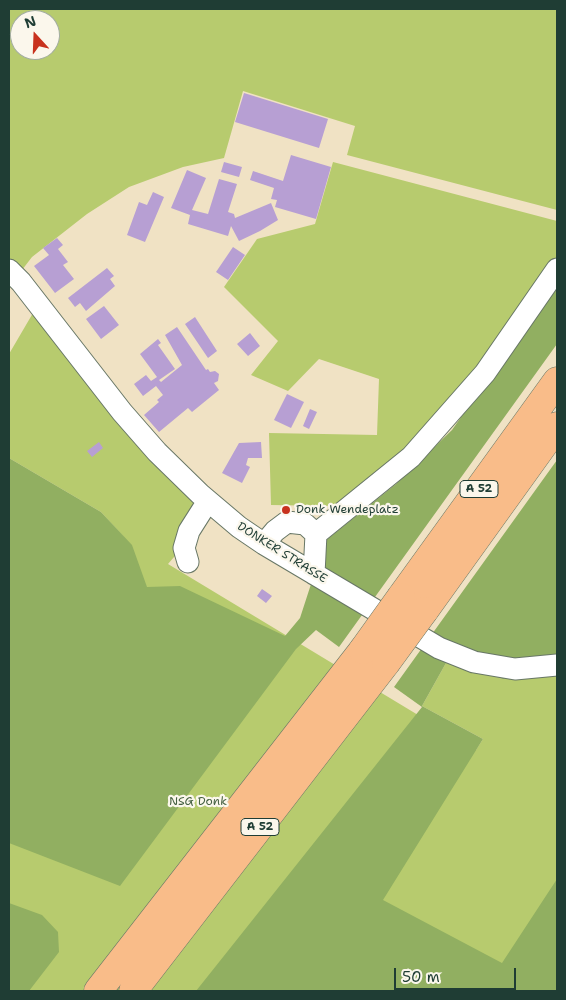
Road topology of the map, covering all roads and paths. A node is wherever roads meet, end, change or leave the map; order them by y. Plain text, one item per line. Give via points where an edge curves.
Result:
1 (557, 269) edge
2 (9, 270) edge
3 (557, 381) edge
4 (557, 426) edge
5 (208, 501) junction
6 (316, 534) junction
7 (264, 544) junction
8 (188, 562) dead end
9 (314, 574) junction
10 (557, 665) edge
11 (98, 991) edge
12 (133, 991) edge

1 - 6 street via 485,372 411,457
2 - 5 street, DONKER STRASSE via 128,418
3 - 11 highway, A 52, bridge via 363,650
4 - 12 highway, A 52, bridge via 386,663
5 - 7 street, DONKER STRASSE
5 - 8 street via 189,531 184,548
6 - 7 street via 305,524 287,522
6 - 9 street
7 - 9 street, DONKER STRASSE
9 - 10 street, DONKER STRASSE via 439,648 474,662 515,669

